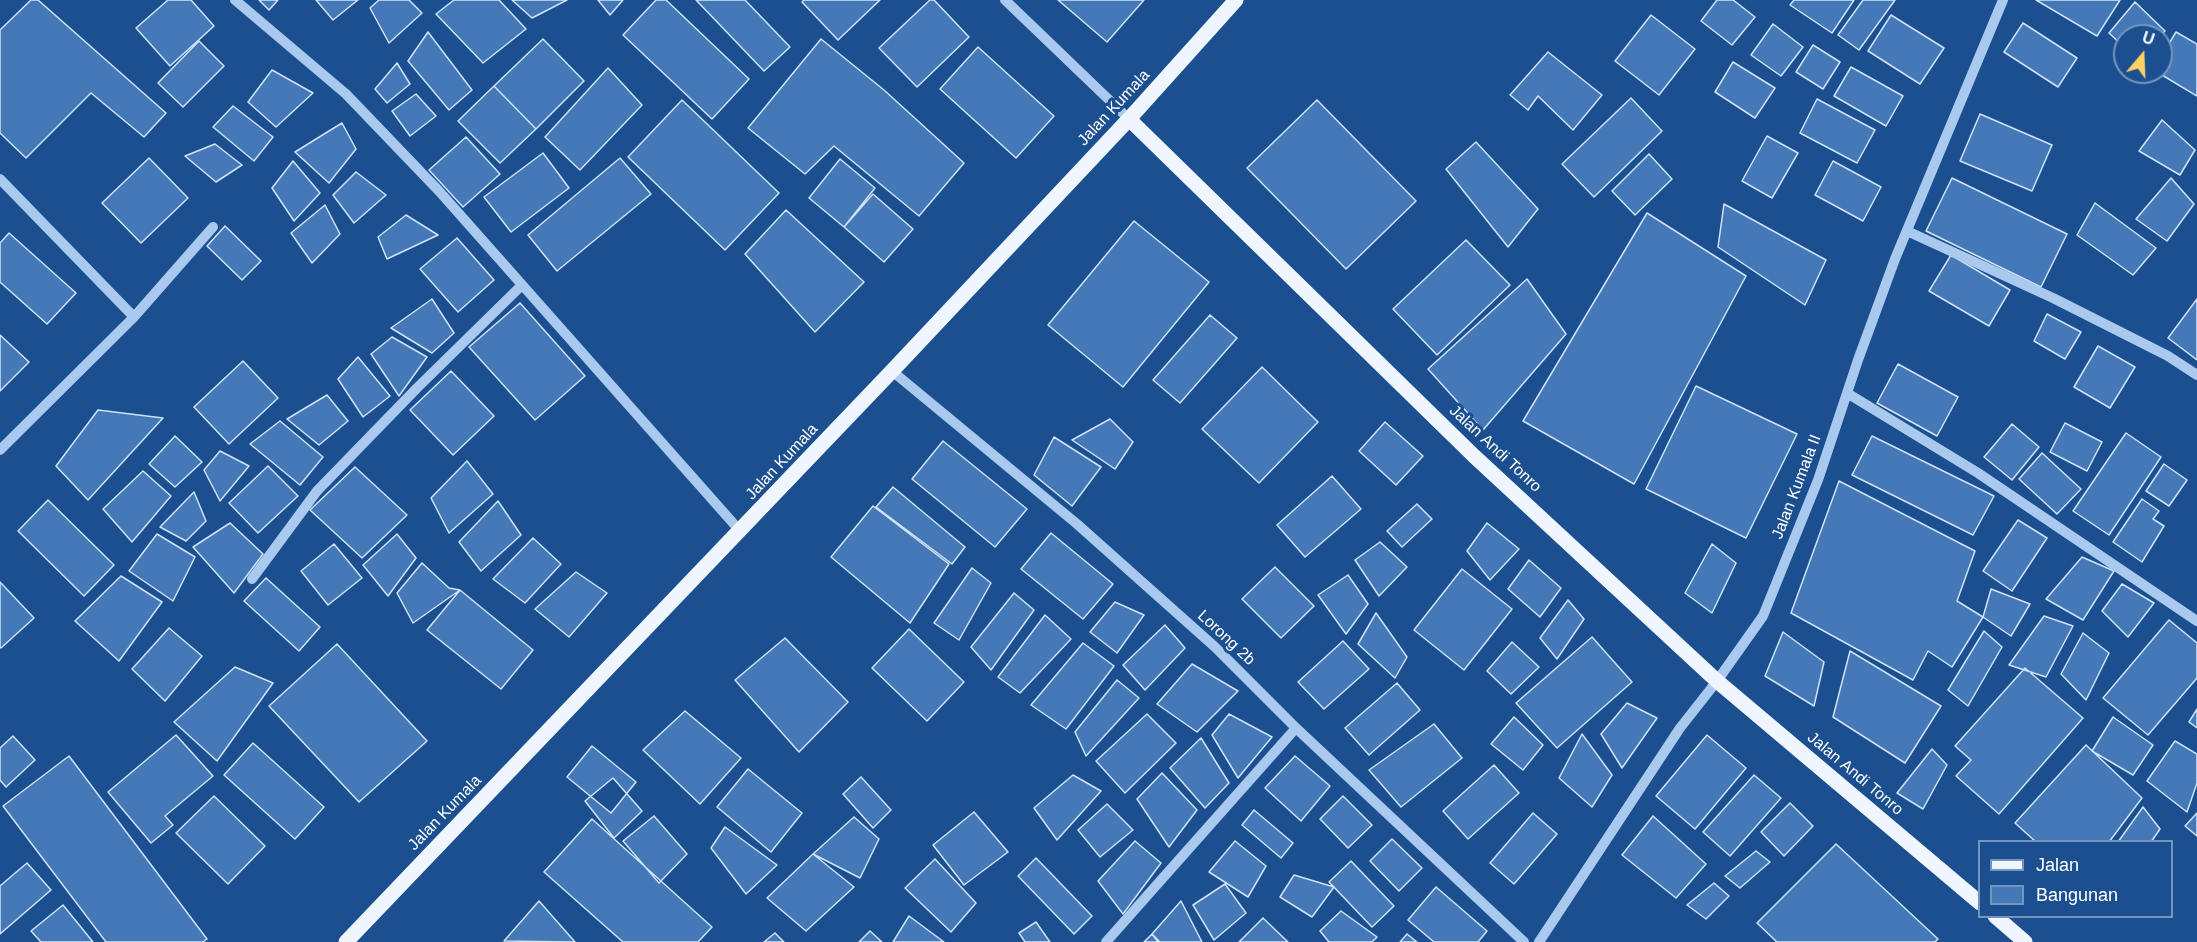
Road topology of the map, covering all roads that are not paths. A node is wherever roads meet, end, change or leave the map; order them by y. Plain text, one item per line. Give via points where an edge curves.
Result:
1 (235, 0) edge
2 (1005, 0) edge
3 (1236, 0) edge
4 (2003, 0) edge
5 (1129, 119) junction
6 (0, 179) edge
7 (213, 227) dead end
8 (1907, 231) junction
9 (522, 285) junction
10 (134, 316) junction
11 (892, 371) junction
12 (2197, 375) edge
13 (1847, 393) junction
14 (0, 450) edge
15 (741, 532) junction
16 (252, 579) dead end
17 (2197, 621) edge
18 (1717, 681) junction
19 (1296, 728) junction
20 (1978, 901) edge
21 (1997, 918) edge
22 (346, 942) edge
23 (1106, 942) edge
24 (1524, 942) edge
25 (1539, 942) edge
26 (2025, 942) edge

1 - 9 street via 346,94
2 - 5 street, Jalan Andi Tonro
3 - 5 main road, Jalan Kumala
4 - 8 street, Jalan Kumala II
5 - 11 main road, Jalan Kumala
5 - 18 main road, Jalan Andi Tonro via 1474,456
6 - 10 street
7 - 10 street
8 - 12 street via 2053,298 2168,356
8 - 13 street, Jalan Kumala II
9 - 15 street
9 - 16 street via 317,491
10 - 14 street
11 - 15 main road, Jalan Kumala
11 - 19 street, Lorong 2b via 1086,532 1215,647
13 - 17 street via 1978,473
13 - 18 street, Jalan Kumala II via 1818,480 1763,616
15 - 22 main road, Jalan Kumala
18 - 20 main road, Jalan Andi Tonro
18 - 25 street, Jalan Kumala II via 1680,728
19 - 23 street
19 - 24 street, Lorong 2b
21 - 26 main road

